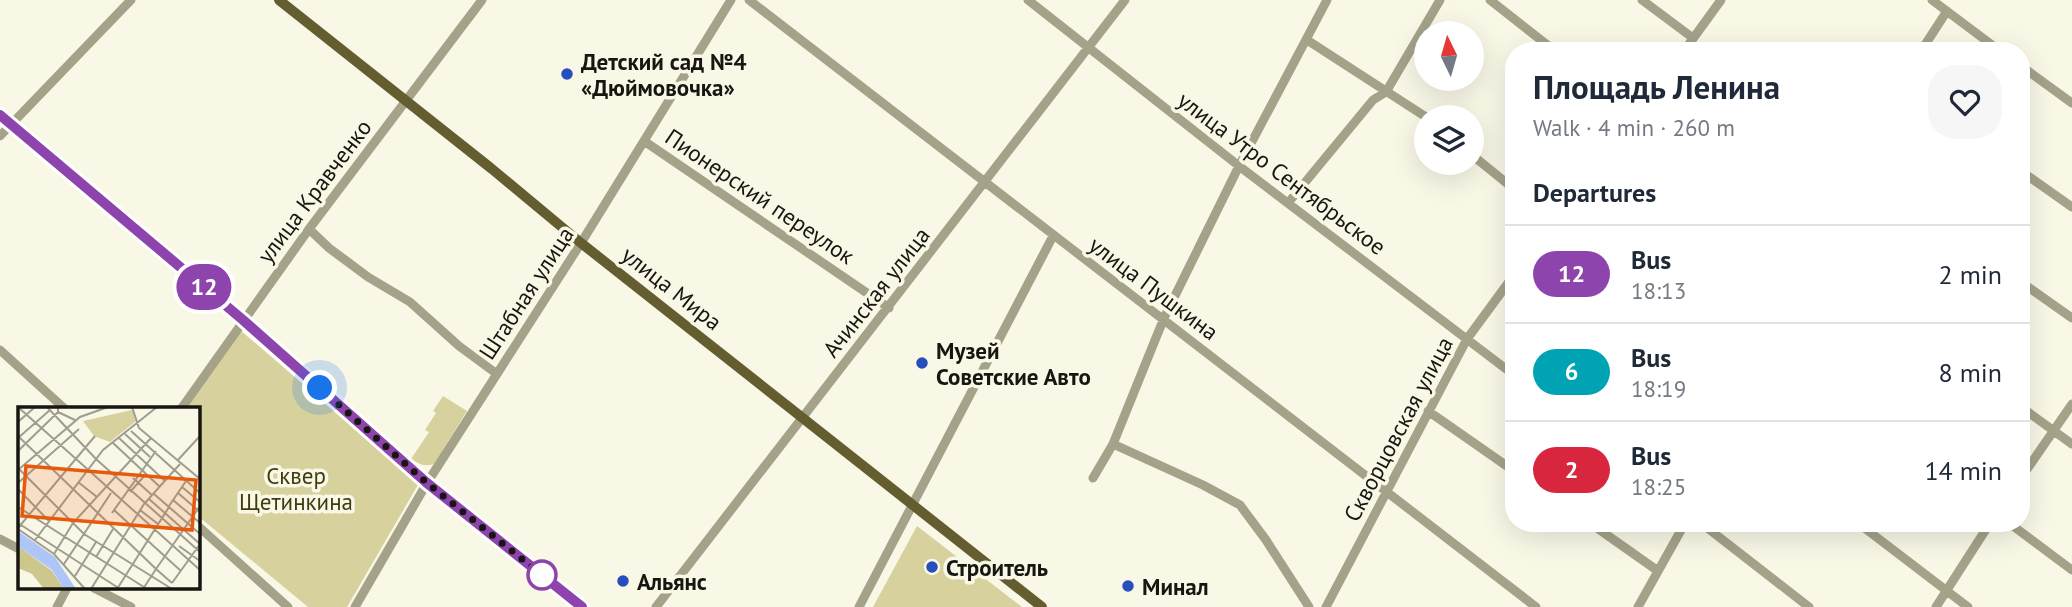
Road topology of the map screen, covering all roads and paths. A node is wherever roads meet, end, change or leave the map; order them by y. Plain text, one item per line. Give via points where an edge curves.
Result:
1 (131, 0) edge
2 (279, 0) edge
3 (482, 0) edge
4 (731, 0) edge
5 (749, 0) edge
6 (1028, 0) edge
7 (1125, 0) edge
8 (1328, 0) edge
9 (1440, 0) edge
10 (1490, 0) edge
11 (1642, 0) edge
12 (1721, 0) edge
13 (1932, 0) edge
14 (1947, 11) junction
15 (1693, 38) junction
16 (1307, 40) junction
17 (1544, 42) edge
18 (1690, 42) edge
19 (1928, 42) edge
20 (1988, 42) edge
21 (1088, 47) junction
22 (2030, 73) edge
23 (1386, 92) junction
24 (405, 100) junction
25 (2072, 103) edge
26 (1414, 110) edge
27 (0, 116) edge
28 (11, 125) junction
29 (0, 136) edge
30 (644, 141) junction
31 (1484, 165) edge
32 (1239, 166) junction
33 (2030, 178) edge
34 (984, 181) junction
35 (1505, 182) edge
36 (1288, 203) junction
37 (2072, 207) edge
38 (309, 229) junction
39 (1053, 236) junction
40 (581, 243) junction
41 (1505, 287) edge
42 (2030, 288) edge
43 (889, 308) junction
44 (1164, 318) junction
45 (2072, 318) edge
46 (243, 320) junction
47 (1467, 339) junction
48 (0, 350) edge
49 (1505, 368) edge
50 (497, 374) junction
51 (2072, 404) edge
52 (63, 407) edge
53 (182, 407) edge
54 (1428, 411) junction
55 (2030, 413) edge
56 (803, 417) junction
57 (2054, 430) junction
58 (1113, 444) junction
59 (2072, 444) edge
60 (1505, 465) edge
61 (2030, 465) edge
62 (1093, 478) dead end
63 (427, 483) junction
64 (1386, 490) junction
65 (913, 505) junction
66 (200, 528) edge
67 (1603, 532) edge
68 (1680, 532) edge
69 (1713, 532) edge
70 (1870, 532) edge
71 (1984, 532) edge
72 (2021, 532) edge
73 (0, 539) edge
74 (18, 548) edge
75 (2072, 570) edge
76 (1658, 571) junction
77 (66, 590) edge
78 (98, 590) edge
79 (1945, 590) junction
80 (57, 607) edge
81 (131, 607) edge
82 (288, 607) edge
83 (355, 607) edge
84 (582, 607) edge
85 (656, 607) edge
86 (859, 607) edge
87 (1042, 607) edge
88 (1309, 607) edge
89 (1326, 607) edge
90 (1536, 607) edge
91 (1638, 607) edge
92 (1809, 607) edge
93 (1936, 607) edge
94 (1968, 607) edge

1 - 28 street
2 - 24 main road, улица Мира
3 - 24 street, улица Кравченко
4 - 30 street, Штабная улица
5 - 34 street, улица Пушкина
6 - 21 street, улица Утро Сентябрьское
7 - 21 street, Ачинская улица
8 - 16 street
9 - 23 street
10 - 17 street
11 - 15 street
12 - 15 street
13 - 14 street
14 - 19 street
14 - 20 street
15 - 18 street
16 - 23 street
16 - 32 street
21 - 32 street, улица Утро Сентябрьское
21 - 34 street, Ачинская улица
22 - 25 street
23 - 26 street
23 - 36 street via 1373,100
24 - 38 street, улица Кравченко
24 - 40 main road, улица Мира
27 - 28 street
28 - 29 street
28 - 46 street
30 - 40 street, Штабная улица
30 - 43 street, Пионерский переулок
31 - 35 street
32 - 36 street, улица Утро Сентябрьское
32 - 44 street
33 - 37 street
34 - 39 street, улица Пушкина
34 - 43 street, Ачинская улица
36 - 47 street, улица Утро Сентябрьское
38 - 46 street, улица Кравченко
38 - 50 street via 368,277 411,302
39 - 44 street, улица Пушкина
39 - 65 street
40 - 50 street, Штабная улица
40 - 56 main road, улица Мира
41 - 47 street, Скворцовская улица
42 - 45 street
43 - 56 street, Ачинская улица
44 - 58 street
44 - 64 street, улица Пушкина
46 - 53 street, улица Кравченко
46 - 63 street
47 - 49 street, улица Утро Сентябрьское
47 - 54 street, Скворцовская улица
48 - 52 street
50 - 63 street, Штабная улица
51 - 57 street
54 - 60 street
54 - 64 street, Скворцовская улица
55 - 57 street
56 - 65 main road, улица Мира
56 - 85 street, Ачинская улица
57 - 59 street
57 - 61 street
58 - 62 street
58 - 88 street via 1240,505
63 - 83 street, Штабная улица
63 - 84 street
64 - 89 street, Скворцовская улица
64 - 90 street, улица Пушкина
65 - 86 street
65 - 87 main road, улица Мира
66 - 82 street
67 - 76 street
68 - 76 street
69 - 92 street
70 - 79 street
71 - 79 street
72 - 75 street
73 - 74 street
76 - 91 street
77 - 80 street
78 - 81 street
79 - 93 street
79 - 94 street

